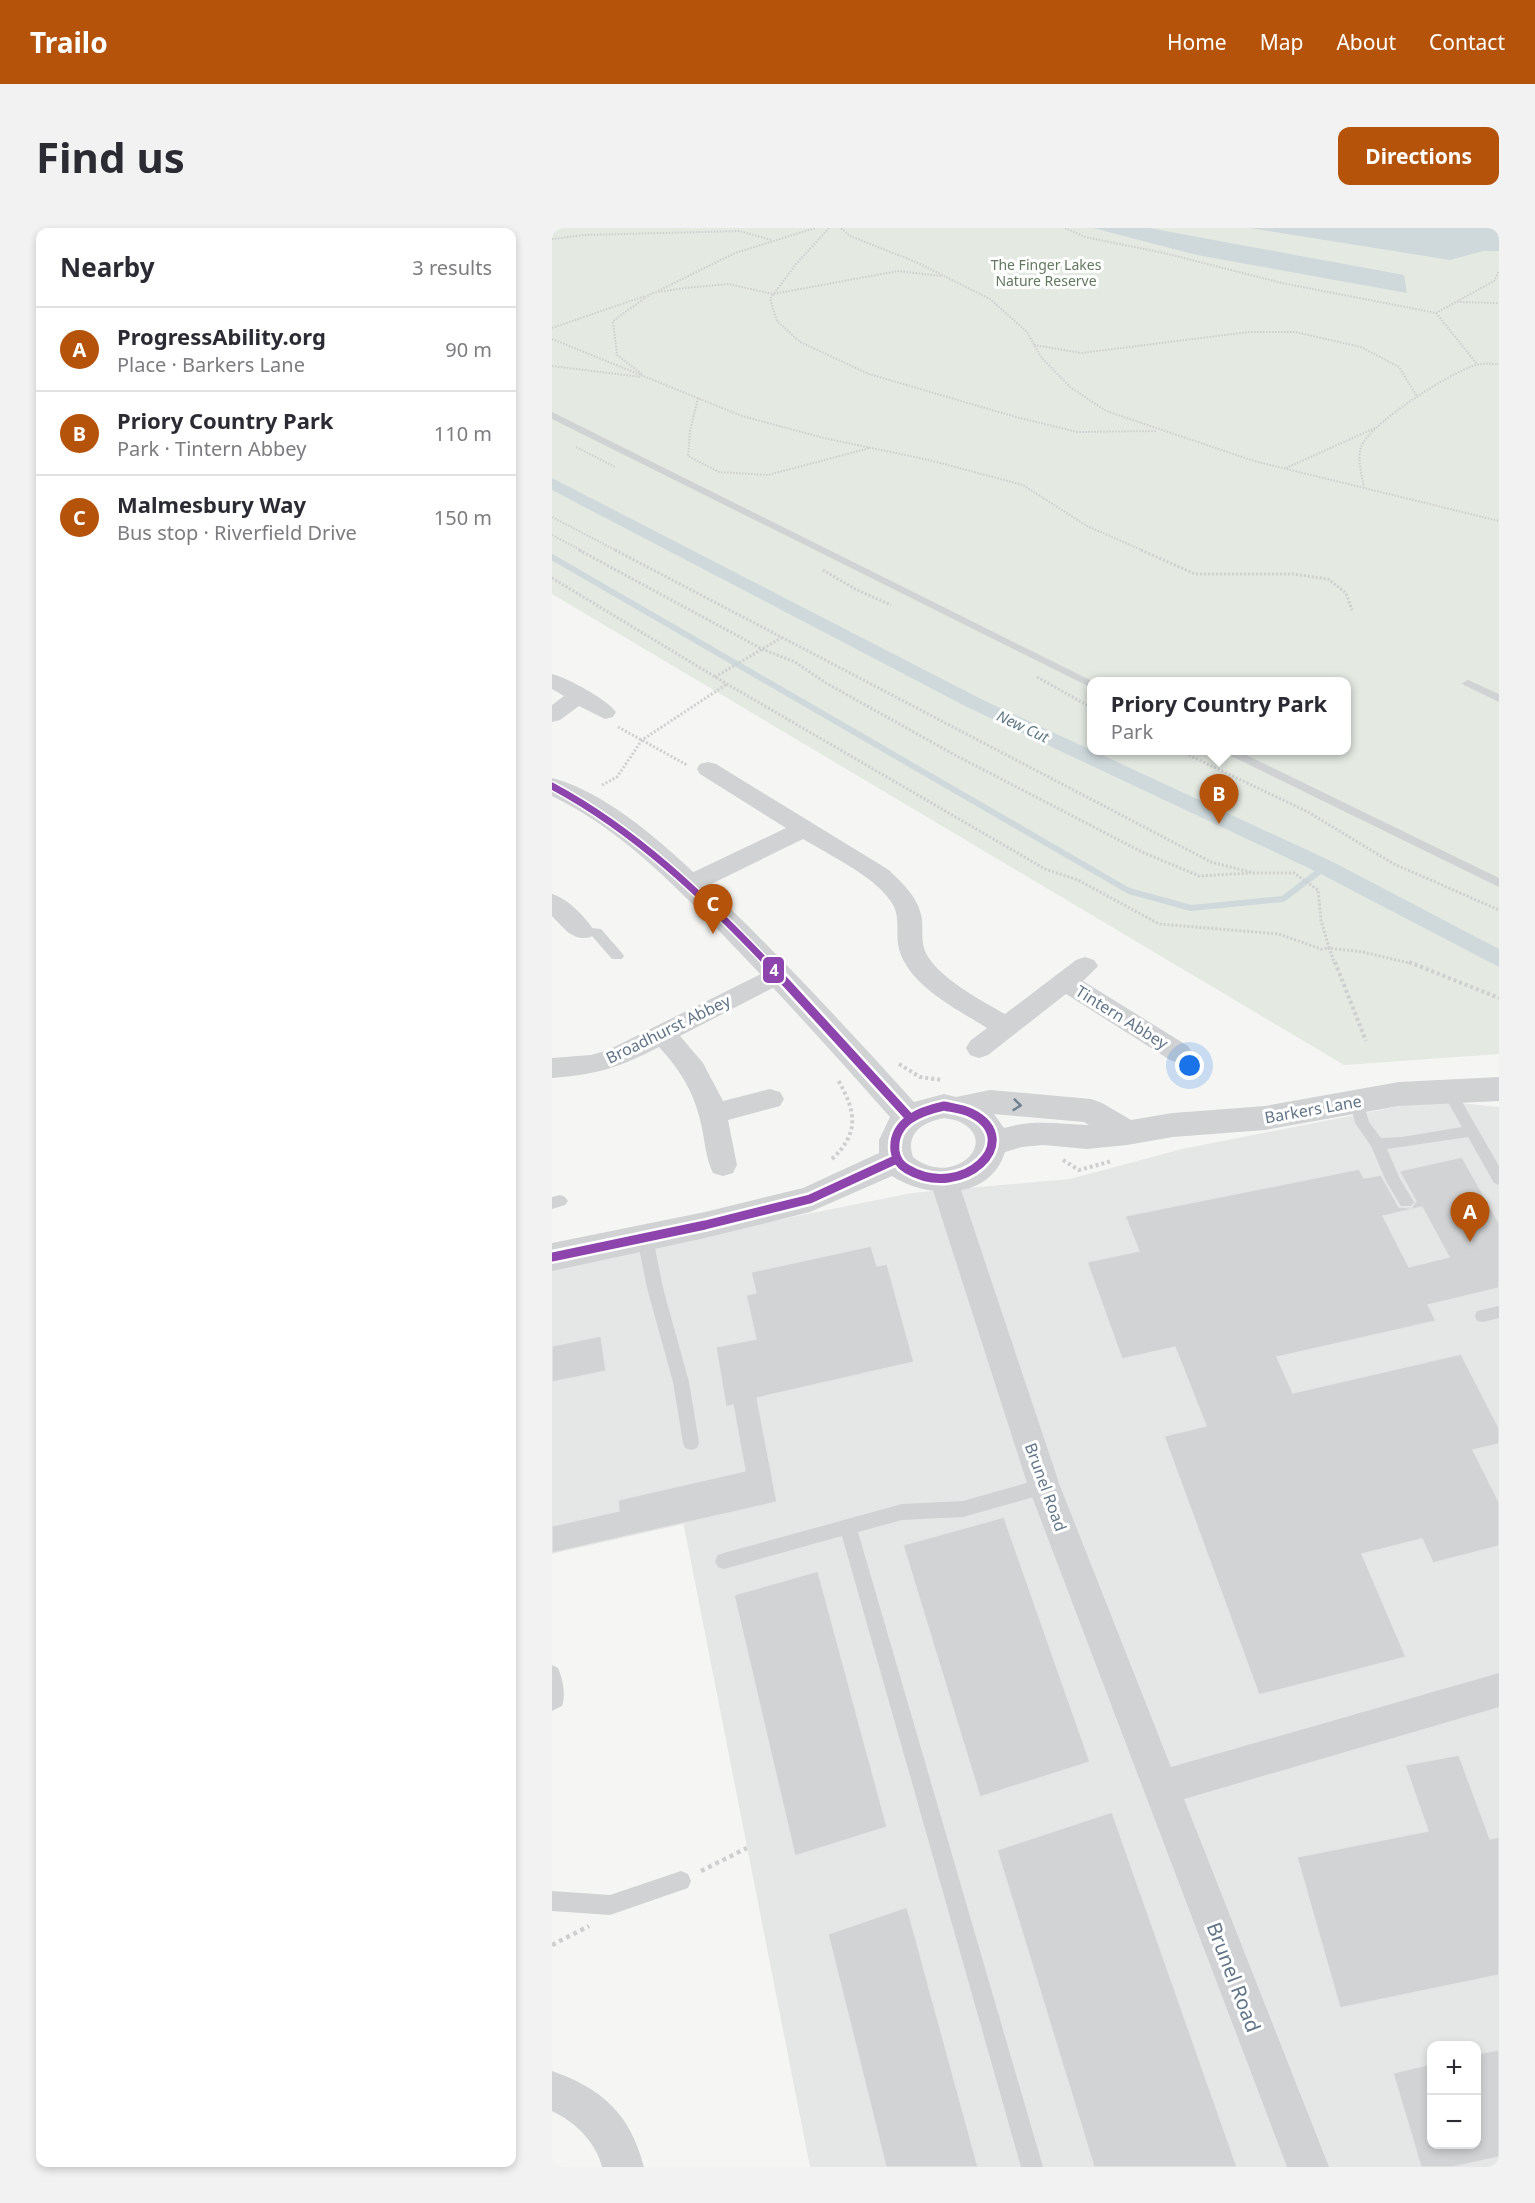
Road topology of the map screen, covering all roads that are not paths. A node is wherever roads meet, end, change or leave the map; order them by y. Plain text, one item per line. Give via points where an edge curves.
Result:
1 (552, 415) edge
2 (552, 680) edge
3 (1087, 682) edge
4 (1468, 683) dead end
5 (579, 696) junction
6 (1499, 699) edge
7 (605, 712) road end
8 (552, 715) edge
9 (1235, 755) edge
10 (708, 769) road end
11 (552, 786) edge
12 (803, 829) junction
13 (1499, 883) edge
14 (690, 884) junction
15 (563, 917) edge
16 (617, 956) dead end
17 (1085, 966) dead end
18 (779, 974) junction
19 (1064, 981) junction
20 (1005, 1026) junction
21 (663, 1034) junction
22 (980, 1048) dead end
23 (1179, 1053) dead end
24 (552, 1068) edge
25 (1499, 1089) edge
26 (1448, 1090) junction
27 (770, 1099) dead end
28 (1357, 1102) junction
29 (959, 1108) junction
30 (713, 1114) junction
31 (909, 1117) junction
32 (1472, 1131) junction
33 (1127, 1133) junction
34 (993, 1144) junction
35 (1377, 1144) junction
36 (897, 1159) junction
37 (723, 1164) dead end
38 (1499, 1179) edge
39 (944, 1181) junction
40 (1406, 1202) dead end
41 (645, 1238) junction
42 (552, 1257) edge
43 (1499, 1312) edge
44 (1483, 1316) dead end
45 (691, 1443) dead end
46 (1044, 1486) junction
47 (848, 1527) junction
48 (724, 1561) dead end
49 (552, 1674) edge
50 (1499, 1690) edge
51 (552, 1702) edge
52 (1160, 1788) junction
53 (681, 1881) dead end
54 (552, 1902) edge
55 (552, 2091) edge
56 (623, 2167) edge
57 (1032, 2167) edge
58 (1308, 2167) edge

1 - 3 lane
2 - 5 street
4 - 6 lane
5 - 7 street
5 - 8 street
9 - 13 lane
10 - 12 street
11 - 14 street via 580,798
12 - 14 street
12 - 20 street via 880,876 899,894 908,911 913,953 924,969 961,1000
14 - 18 street
15 - 16 lane via 596,932
17 - 19 street, Tintern Abbey
18 - 21 street, Broadhurst Abbey
18 - 31 street
19 - 20 street, Tintern Abbey
19 - 23 street, Tintern Abbey
20 - 22 street, Tintern Abbey
21 - 24 street, Broadhurst Abbey via 592,1065
21 - 30 street via 694,1069
25 - 26 street, Barkers Lane
26 - 28 street, Barkers Lane
26 - 32 lane
27 - 30 street
28 - 33 street, Barkers Lane via 1265,1118
28 - 35 lane via 1362,1124
29 - 31 street via 926,1109
29 -> 33 street via 990,1102 1091,1111
29 - 34 street via 984,1122
30 - 37 street
31 - 36 street via 894,1140
32 - 35 lane
32 - 38 lane
33 - 34 street, Barkers Lane via 1087,1137 1043,1133
34 - 39 street via 984,1164 974,1172
35 - 40 lane
36 - 39 street via 922,1178
36 - 41 street via 810,1199
39 - 46 street, Brunel Road
41 - 42 street
41 - 45 lane via 681,1382
43 - 44 lane
46 - 47 lane via 963,1509 902,1512
46 - 52 street, Brunel Road
47 - 48 lane
47 - 57 lane
49 - 51 lane
50 - 52 street
52 - 58 street, Brunel Road
53 - 54 lane via 610,1905
55 - 56 street via 568,2095 597,2118 621,2151

